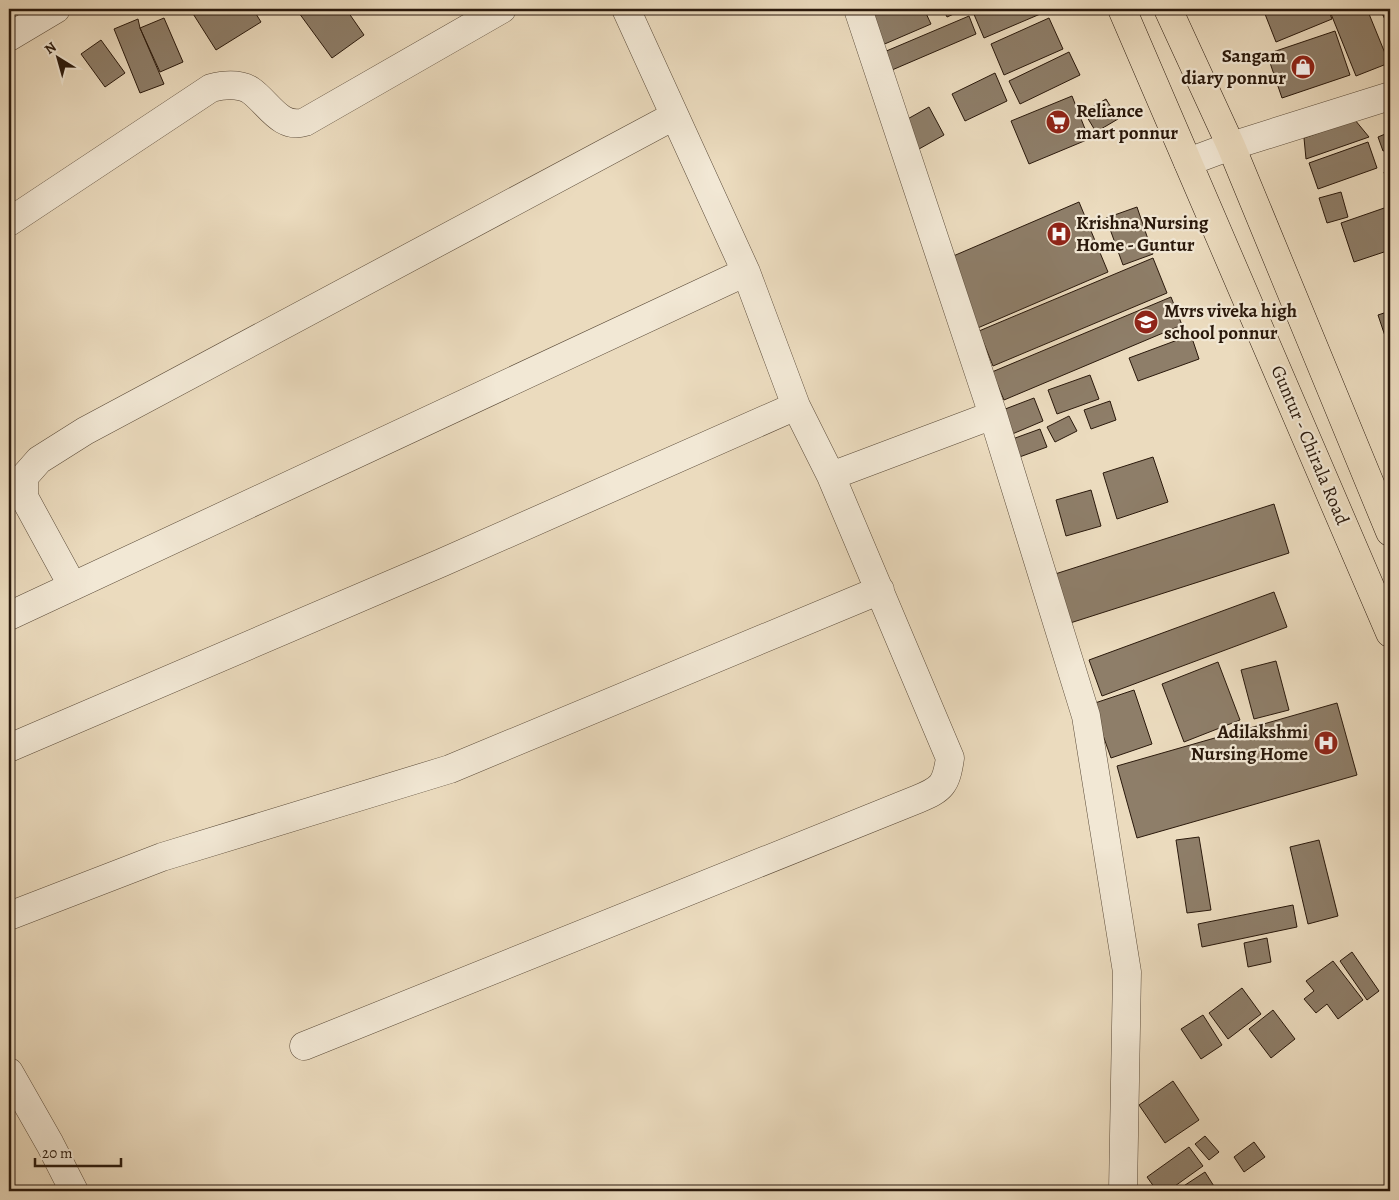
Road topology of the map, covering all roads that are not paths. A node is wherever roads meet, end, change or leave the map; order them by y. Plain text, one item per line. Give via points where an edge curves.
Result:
1 (56, 9) edge
2 (502, 9) edge
3 (626, 9) edge
4 (858, 9) edge
5 (1122, 9) edge
6 (1168, 9) edge
7 (9, 37) edge
8 (1390, 96) edge
9 (674, 116) junction
10 (1231, 146) junction
11 (1188, 162) junction
12 (9, 222) edge
13 (746, 272) junction
14 (796, 406) junction
15 (993, 415) junction
16 (831, 476) junction
17 (1388, 527) edge
18 (1348, 536) junction
19 (72, 585) junction
20 (880, 590) junction
21 (9, 616) edge
22 (1390, 633) edge
23 (9, 748) edge
24 (9, 916) edge
25 (304, 1046) dead end
26 (9, 1072) edge
27 (74, 1191) edge
28 (1123, 1191) edge

1 - 7 street
2 - 12 street via 296,125 286,122 248,89 229,84 211,88
3 - 9 street
4 - 15 street
5 - 11 main road, Guntur - Chirala Road
6 - 10 main road
8 - 10 street
9 - 13 street
9 - 19 street via 85,431 39,460 24,477 24,497
10 - 11 street
10 - 17 main road
11 - 18 main road, Guntur - Chirala Road
13 - 14 street
13 - 19 street
14 - 16 street
14 - 23 street via 441,563
15 - 16 street
15 - 28 street via 1086,716 1127,972
16 - 20 street
17 - 18 main road
18 - 22 main road, Guntur - Chirala Road
19 - 21 street
20 - 24 street via 450,769 162,857
20 - 25 street via 950,758 947,776 936,792
26 - 27 street

